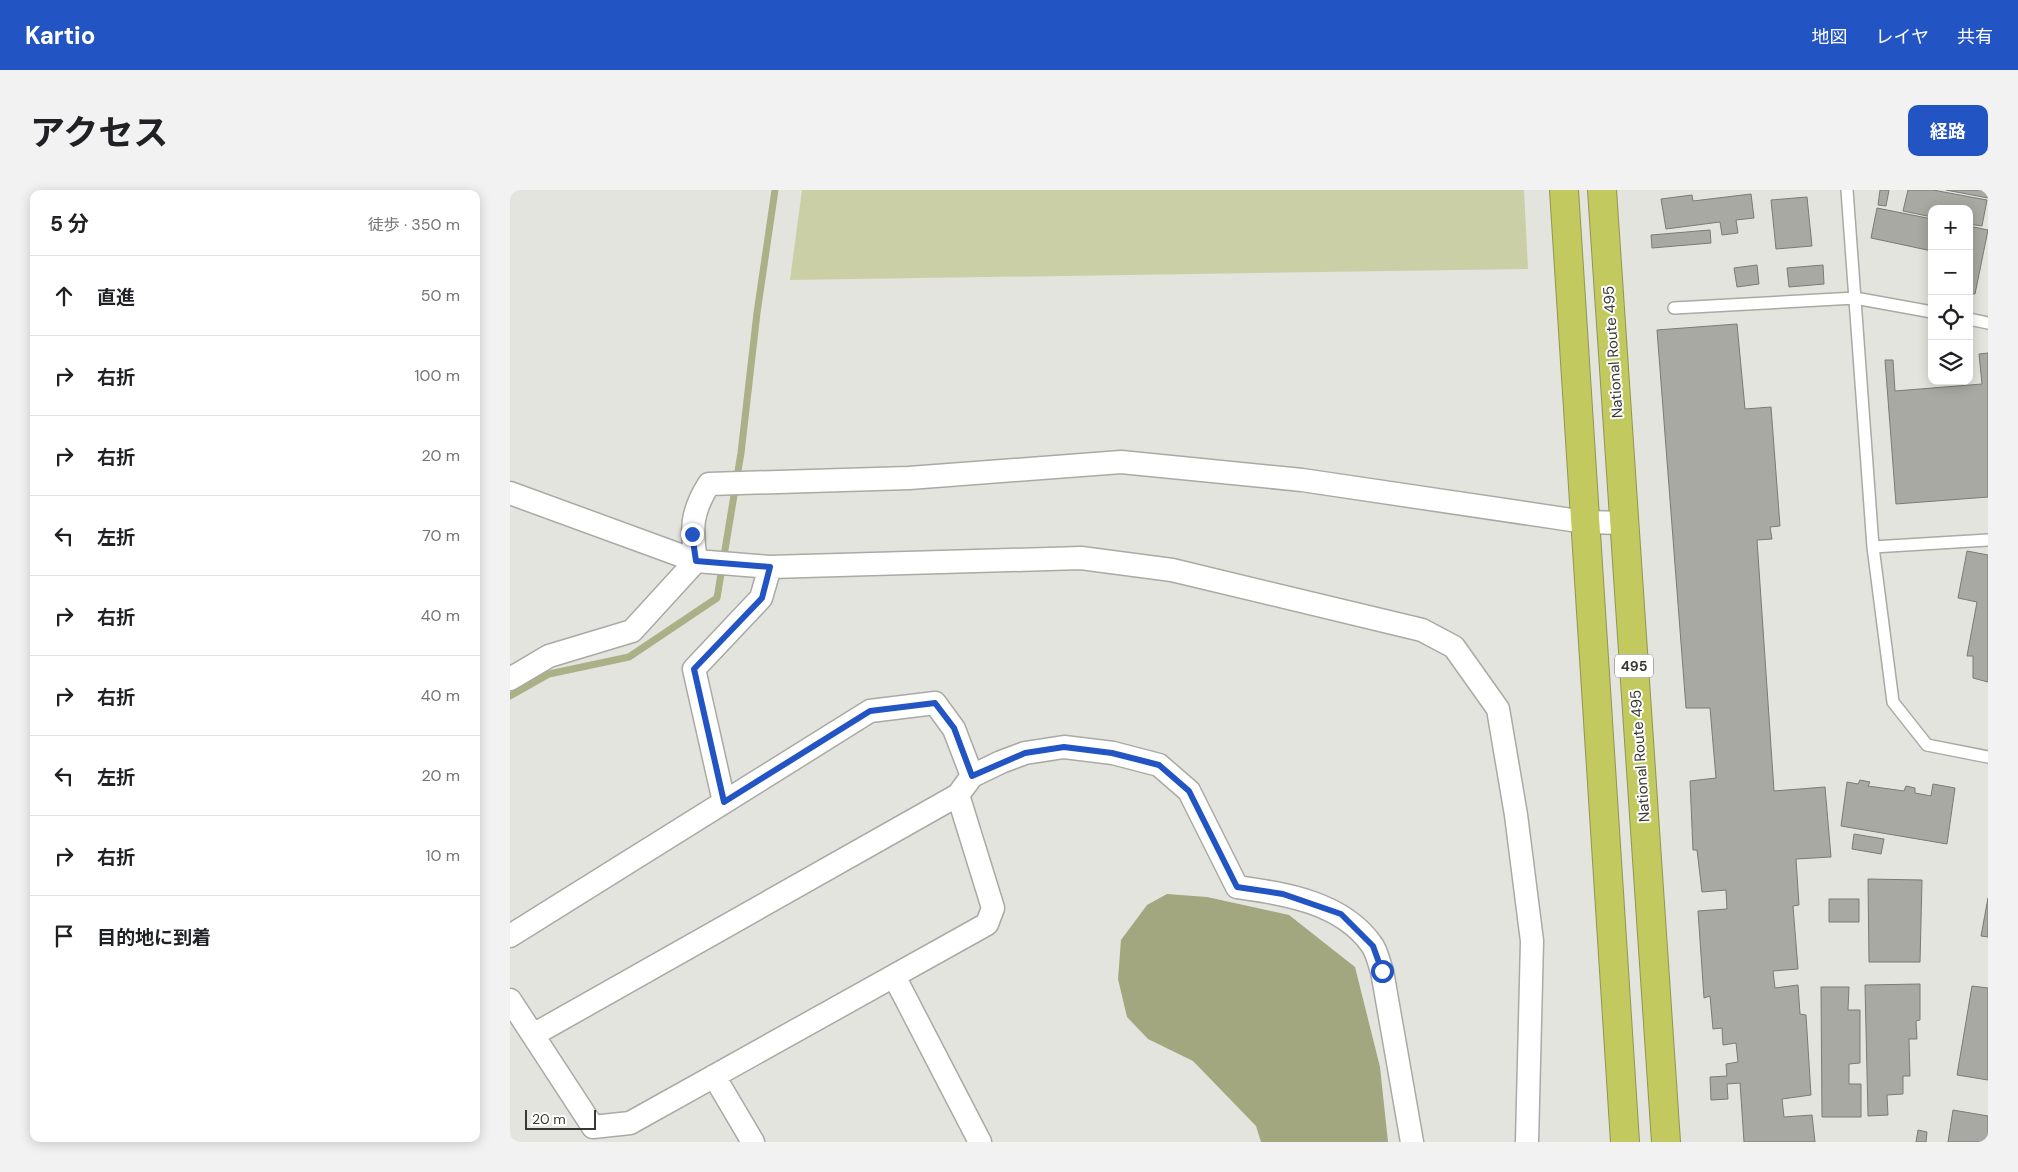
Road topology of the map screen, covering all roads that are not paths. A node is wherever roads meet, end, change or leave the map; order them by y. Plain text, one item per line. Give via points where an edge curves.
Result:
1 (1564, 190) edge
2 (1602, 190) edge
3 (1847, 190) edge
4 (1855, 298) junction
5 (1674, 308) dead end
6 (1928, 311) edge
7 (1973, 320) edge
8 (1988, 323) edge
9 (510, 493) edge
10 (1585, 522) junction
11 (1624, 523) junction
12 (1988, 540) edge
13 (1873, 548) junction
14 (696, 561) junction
15 (770, 567) junction
16 (510, 679) edge
17 (1988, 757) edge
18 (972, 776) junction
19 (958, 795) junction
20 (724, 802) junction
21 (510, 936) edge
22 (894, 976) junction
23 (510, 1000) edge
24 (533, 1035) junction
25 (714, 1076) junction
26 (753, 1142) edge
27 (980, 1142) edge
28 (1412, 1142) edge
29 (1527, 1142) edge
30 (1625, 1142) edge
31 (1666, 1142) edge

1 - 10 highway, 495
2 - 11 highway, National Route 495 / 495
3 - 4 lane
4 - 5 lane
4 - 6 lane
4 - 13 lane
7 - 8 lane
9 - 14 street
10 - 11 street
10 - 14 street via 1302,480 1121,462 910,478 709,484 694,514 692,534
10 - 30 highway, 495
11 - 31 highway, National Route 495 / 495
12 - 13 lane
13 - 17 lane via 1893,702 1927,745
14 - 15 street
14 - 16 street via 632,631 550,656
15 - 20 street via 762,598 694,669
15 - 29 street via 1081,558 1172,570 1422,630 1454,647 1498,710 1516,815 1532,942
18 - 19 street
18 - 20 street via 954,728 935,703 870,711
18 - 28 street via 1025,753 1064,747 1112,753 1159,765 1189,791 1237,887 1283,894 1341,914 1373,946 1382,971
19 - 22 street via 993,908 987,924
19 - 24 street
20 - 21 street
22 - 25 street
22 - 27 street
23 - 24 street
24 - 25 street via 593,1126 630,1122
25 - 26 street

